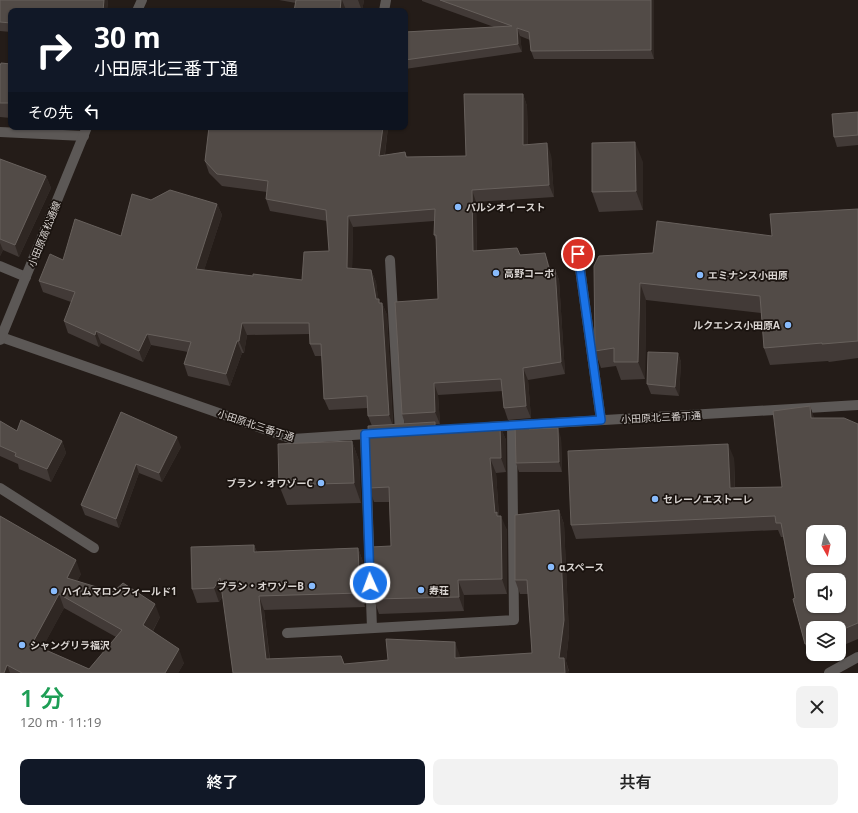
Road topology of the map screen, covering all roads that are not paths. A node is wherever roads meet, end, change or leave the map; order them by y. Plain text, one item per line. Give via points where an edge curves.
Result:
1 (85, 131) edge
2 (0, 132) edge
3 (578, 254) dead end
4 (390, 260) dead end
5 (0, 266) edge
6 (26, 277) junction
7 (1, 339) edge
8 (858, 405) edge
9 (601, 420) junction
10 (512, 426) junction
11 (475, 428) edge
12 (365, 434) junction
13 (0, 488) edge
14 (94, 548) dead end
15 (372, 628) junction
16 (287, 633) dead end
17 (858, 657) edge
18 (829, 673) edge

1 - 2 street
1 - 6 street, 小田原高松通線
3 - 9 street
4 - 12 street, 小田原北三番丁通 via 404,432
5 - 6 street
6 - 7 street, 小田原高松通線
7 - 12 street, 小田原北三番丁通 via 293,439
8 - 9 street, 小田原北三番丁通
9 - 10 street, 小田原北三番丁通
10 - 11 street, 小田原北三番丁通
10 - 15 street via 514,620
12 - 15 street
13 - 14 street
15 - 16 street
17 - 18 street

